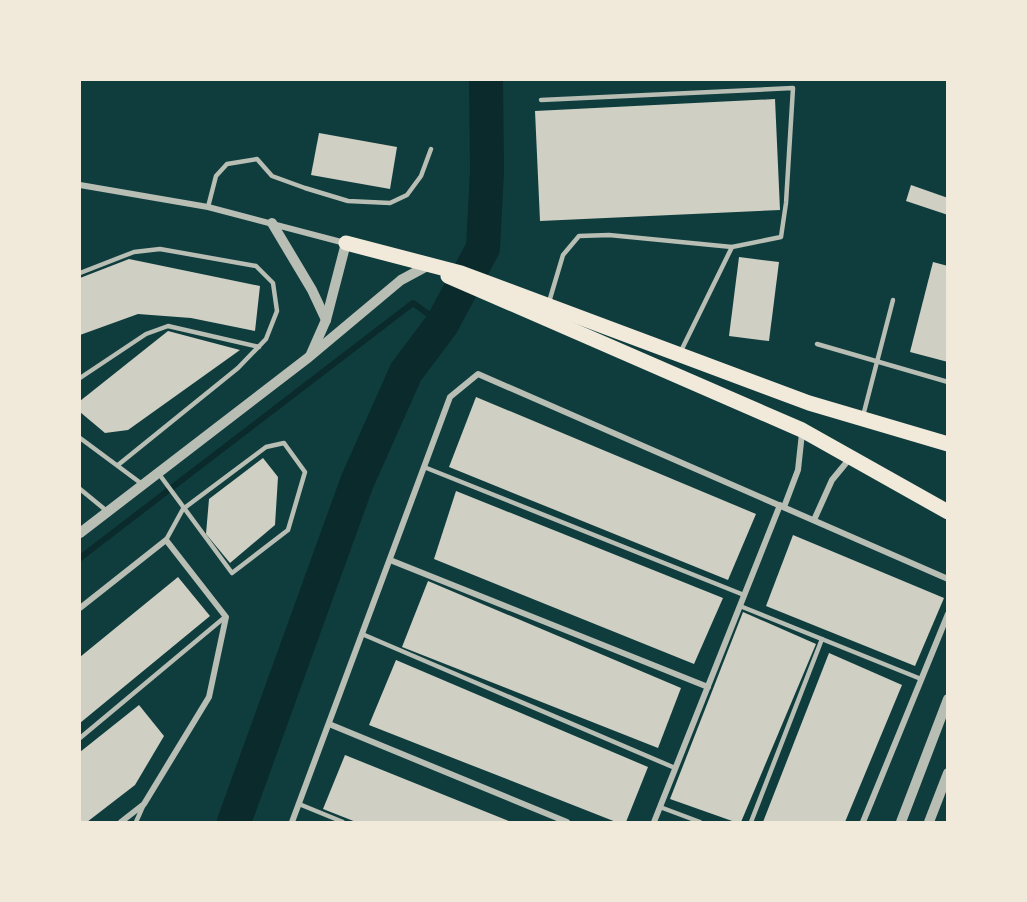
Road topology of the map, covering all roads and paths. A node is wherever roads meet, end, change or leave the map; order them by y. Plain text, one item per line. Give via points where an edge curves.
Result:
1 (541, 100) dead end
2 (431, 149) dead end
3 (80, 185) edge
4 (207, 207) junction
5 (272, 223) junction
6 (346, 243) junction
7 (732, 247) junction
8 (430, 266) junction
9 (80, 273) edge
10 (480, 285) junction
11 (893, 300) dead end
12 (548, 306) junction
13 (326, 320) junction
14 (817, 344) dead end
15 (258, 347) junction
16 (679, 356) junction
17 (309, 357) junction
18 (878, 362) junction
19 (80, 378) edge
20 (948, 382) edge
21 (863, 419) junction
22 (802, 430) junction
23 (80, 438) edge
24 (948, 444) edge
25 (851, 457) junction
26 (118, 465) junction
27 (424, 466) junction
28 (162, 478) junction
29 (144, 486) junction
30 (80, 489) edge
31 (782, 506) junction
32 (183, 509) junction
33 (108, 512) junction
34 (948, 512) edge
35 (814, 520) junction
36 (80, 533) edge
37 (166, 540) junction
38 (390, 560) junction
39 (948, 579) edge
40 (744, 595) junction
41 (740, 606) junction
42 (80, 608) edge
43 (948, 614) edge
44 (226, 617) junction
45 (362, 634) junction
46 (822, 639) junction
47 (921, 679) junction
48 (708, 687) junction
49 (948, 699) edge
50 (329, 724) junction
51 (80, 738) edge
52 (675, 768) junction
53 (948, 773) edge
54 (144, 804) junction
55 (299, 804) junction
56 (660, 807) junction
57 (121, 822) edge
58 (136, 822) edge
59 (292, 822) edge
60 (343, 822) edge
61 (567, 822) edge
62 (654, 822) edge
63 (700, 822) edge
64 (751, 822) edge
65 (863, 822) edge
66 (901, 822) edge
67 (929, 822) edge

1 - 7 lane via 793,88 781,237
2 - 4 lane via 421,176 407,195 390,203 348,201 305,188 272,176 257,159 226,164 216,176
3 - 4 street
4 - 5 street
5 - 6 street
5 - 13 street
6 - 8 main road
6 - 13 street
7 - 12 lane via 609,235 579,236 563,255
7 - 16 lane
8 - 10 main road
8 - 17 street via 401,280
9 - 15 lane via 134,252 160,249 256,266 273,283 278,311 266,339
10 - 12 main road
10 - 22 main road
11 - 18 lane
12 - 16 main road
13 - 17 street
14 - 18 lane
15 - 19 lane via 168,326 146,334
15 - 26 lane via 238,368
16 - 21 main road
17 - 28 street
18 - 20 lane
18 - 21 lane
21 - 24 main road
22 - 25 main road
22 - 31 street via 798,470
23 - 26 lane
25 - 34 main road
25 - 35 street via 832,480
26 - 29 lane
27 - 31 street via 450,397 478,374
27 - 38 street
27 - 40 lane
28 - 29 street
28 - 32 lane
29 - 33 street
30 - 33 lane
31 - 35 street
31 - 40 street
32 - 32 lane via 266,447 284,443 305,472 288,530 232,573
32 - 37 lane
33 - 36 street
35 - 39 street
37 - 42 street
37 - 44 street
38 - 45 street
38 - 48 street
40 - 41 street
41 - 46 lane
41 - 48 street
43 - 47 street
44 - 51 lane
44 - 54 street via 209,697
45 - 50 street
45 - 52 lane
46 - 47 lane
46 - 64 lane
47 - 65 street
48 - 52 street
49 - 66 street
50 - 55 street
50 - 61 street
52 - 56 street
53 - 67 street
54 - 57 street
54 - 58 lane
55 - 59 street
55 - 60 lane
56 - 62 street
56 - 63 lane

